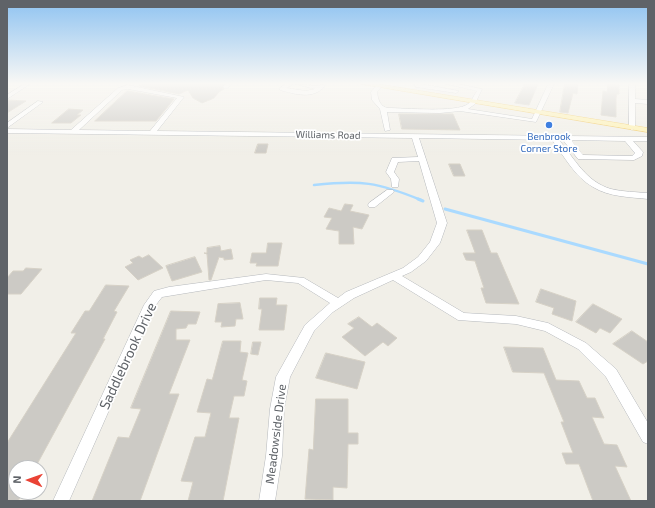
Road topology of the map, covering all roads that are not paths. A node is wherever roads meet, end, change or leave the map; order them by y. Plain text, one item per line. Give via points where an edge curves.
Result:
1 (32, 108) edge
2 (100, 108) edge
3 (173, 108) edge
4 (465, 108) edge
5 (507, 108) edge
6 (541, 108) edge
7 (632, 108) edge
8 (383, 109) joint
9 (460, 109) junction
10 (539, 113) junction
11 (81, 125) junction
12 (7, 126) edge
13 (158, 126) junction
14 (632, 128) junction
15 (386, 130) dead end
16 (648, 130) edge
17 (7, 131) edge
18 (73, 132) junction
19 (152, 133) junction
20 (415, 136) junction
21 (555, 139) junction
22 (566, 139) junction
23 (627, 139) junction
24 (648, 139) edge
25 (421, 159) junction
26 (648, 196) edge
27 (372, 205) dead end
28 (396, 277) junction
29 (338, 303) junction
30 (648, 437) edge
31 (61, 501) edge
32 (267, 501) edge

1 - 12 street
2 - 11 street
3 - 13 street
4 - 9 street
5 - 10 main road
6 - 10 street
7 - 14 street
8 - 9 street
8 - 15 street
9 - 10 street via 534,121
10 - 14 main road
11 - 13 street
11 - 18 street
13 - 19 street
14 - 16 main road
17 - 18 street, Williams Road
18 - 19 street, Williams Road
19 - 20 street, Williams Road
20 - 21 street, Williams Road
20 - 25 street, Meadowside Drive
21 - 22 street, Williams Road
21 - 26 street via 580,171 596,186
22 - 23 street, Williams Road
22 - 23 street via 581,157 634,158 639,152
23 - 24 street, Williams Road
25 - 27 street via 395,160 390,172 395,179 392,188
25 - 28 street, Meadowside Drive via 442,223 435,243 422,259
28 - 29 street, Meadowside Drive via 350,295
28 - 30 street via 462,317 516,320 548,327 582,346 611,373
29 - 31 street, Saddlebrook Drive via 300,280 281,277 266,277 158,294 150,305
29 - 32 street, Meadowside Drive via 309,328 283,377

